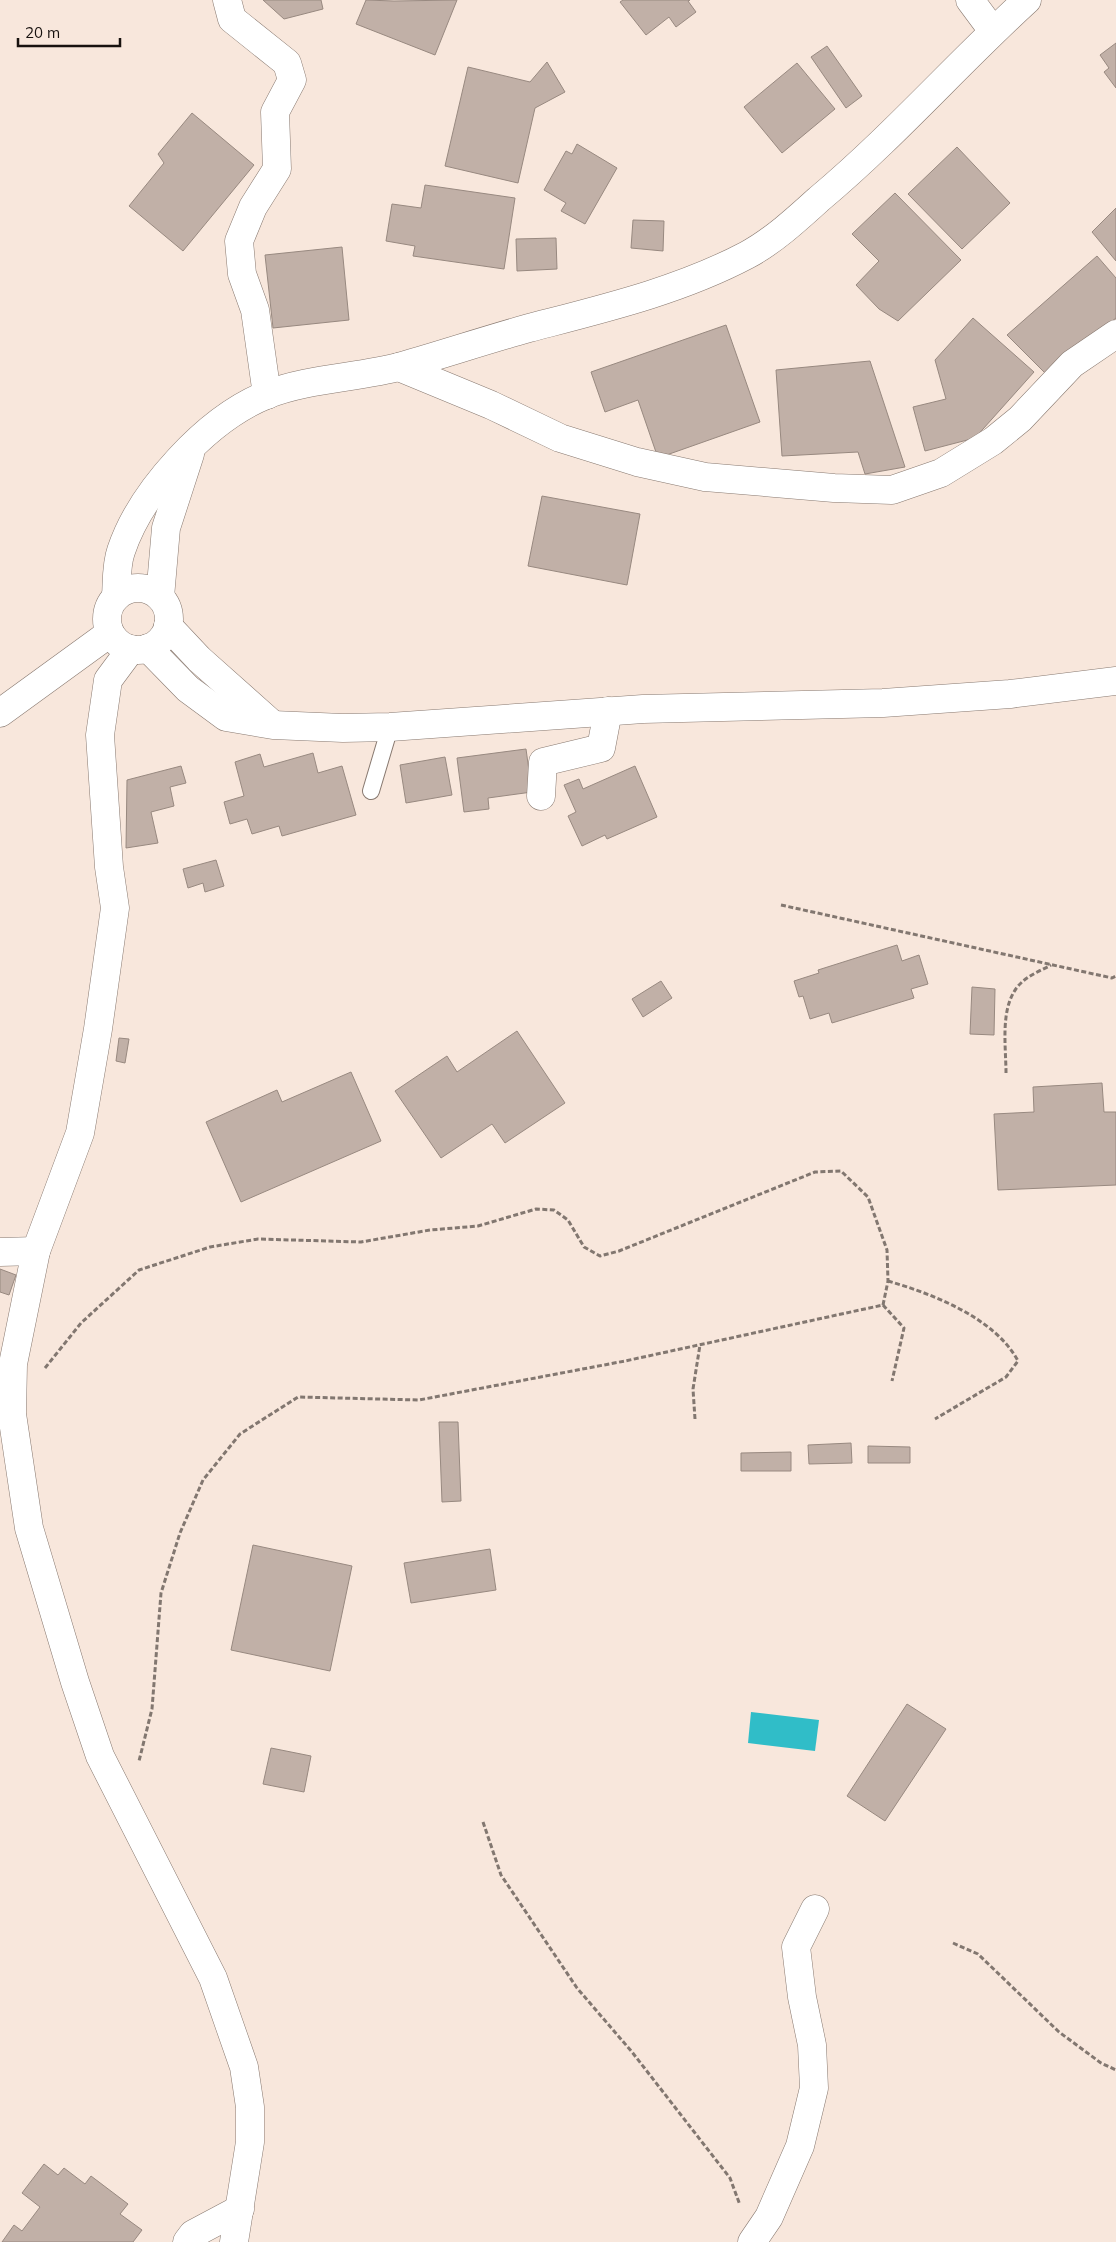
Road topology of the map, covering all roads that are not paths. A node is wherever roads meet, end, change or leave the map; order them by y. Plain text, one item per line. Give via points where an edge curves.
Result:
1 (226, 0) edge
2 (970, 0) edge
3 (1027, 0) edge
4 (993, 31) junction
5 (1116, 334) edge
6 (399, 367) junction
7 (266, 395) junction
8 (192, 448) junction
9 (116, 597) junction
10 (160, 597) junction
11 (168, 626) junction
12 (130, 643) junction
13 (1116, 681) edge
14 (608, 711) junction
15 (0, 713) edge
16 (273, 725) junction
17 (390, 727) junction
18 (371, 791) dead end
19 (541, 796) dead end
20 (36, 1251) junction
21 (0, 1252) edge
22 (815, 1909) dead end
23 (240, 2209) junction
24 (753, 2241) edge
25 (187, 2242) edge
26 (234, 2242) edge

1 - 7 street via 232,19 287,62 292,80 275,112 277,169 253,207 239,241 242,274 255,310
2 - 4 street
3 - 4 street
4 - 6 street via 867,159 750,254 713,272 623,303
5 - 6 street via 1072,364 1020,419 993,441 941,473 892,490 705,477 637,462 560,438
6 - 7 street via 324,380
7 - 8 street via 229,417
8 - 9 street via 151,491 139,510 119,554
8 - 10 street via 166,528
9 - 10 street via 126,590 138,588 150,590
9 - 12 street via 108,608 106,621
10 - 11 street via 166,606
11 - 12 street via 164,635
11 - 16 street via 213,672
12 - 15 street
12 - 16 street via 226,717
12 - 20 street via 108,680 100,735 115,908 99,1020 80,1133
13 - 14 street via 1010,694 883,703
14 - 17 street
14 - 19 street via 601,748 543,762
16 - 17 street
17 - 18 lane
20 - 21 street
20 - 23 street via 12,1364 12,1414 29,1528 100,1756 212,1978 244,2067 250,2107 250,2142
22 - 24 street via 796,1947 812,2045 814,2088 800,2146 769,2217
23 - 25 street via 193,2234
23 - 26 street

